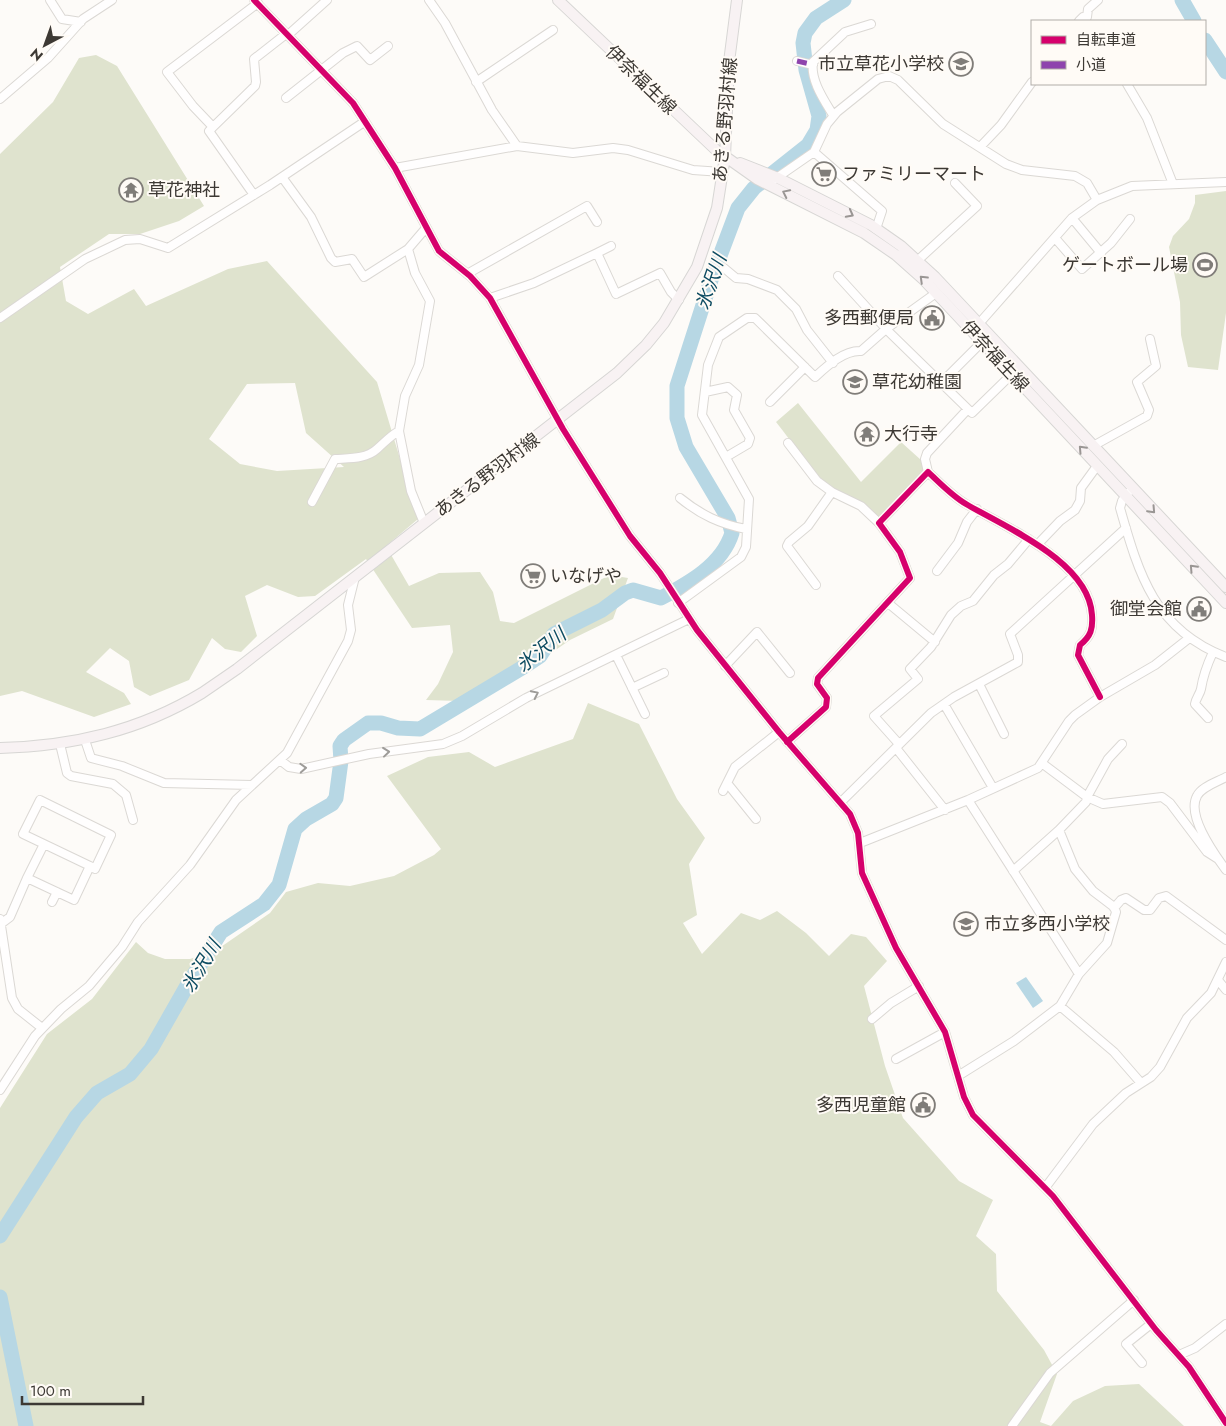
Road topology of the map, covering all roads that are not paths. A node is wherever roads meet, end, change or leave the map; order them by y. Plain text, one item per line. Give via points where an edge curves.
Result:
1 (50, 0) edge
2 (112, 0) edge
3 (327, 0) edge
4 (429, 0) edge
5 (558, 0) edge
6 (737, 0) edge
7 (1098, 0) edge
8 (256, 2) edge
9 (1089, 19) edge
10 (81, 22) junction
11 (871, 24) dead end
12 (553, 30) dead end
13 (287, 34) junction
14 (388, 46) dead end
15 (796, 61) dead end
16 (812, 64) junction
17 (322, 69) junction
18 (476, 82) junction
19 (1031, 83) edge
20 (1128, 85) edge
21 (286, 98) dead end
22 (0, 99) edge
23 (833, 115) junction
24 (364, 122) junction
25 (213, 127) junction
26 (517, 146) junction
27 (981, 146) junction
28 (814, 152) junction
29 (725, 157) junction
30 (395, 168) junction
31 (722, 172) junction
32 (282, 177) junction
33 (768, 179) junction
34 (1226, 182) edge
35 (956, 183) dead end
36 (1174, 184) junction
37 (254, 195) junction
38 (1097, 200) junction
39 (977, 206) junction
40 (984, 213) dead end
41 (1072, 218) junction
42 (1130, 219) dead end
43 (596, 222) dead end
44 (426, 228) junction
45 (876, 229) junction
46 (1055, 238) junction
47 (611, 246) dead end
48 (408, 249) junction
49 (597, 253) junction
50 (1101, 253) junction
51 (918, 261) junction
52 (724, 268) dead end
53 (467, 274) junction
54 (838, 276) dead end
55 (936, 293) junction
56 (490, 298) junction
57 (679, 300) junction
58 (0, 318) edge
59 (975, 327) junction
60 (886, 329) junction
61 (1150, 338) dead end
62 (982, 342) junction
63 (833, 363) junction
64 (805, 366) junction
65 (1012, 374) junction
66 (941, 383) junction
67 (705, 392) junction
68 (770, 402) dead end
69 (967, 410) junction
70 (558, 420) junction
71 (399, 431) junction
72 (788, 443) dead end
73 (1093, 446) junction
74 (726, 457) junction
75 (1097, 466) junction
76 (928, 472) junction
77 (832, 492) junction
78 (1129, 492) junction
79 (680, 498) dead end
80 (312, 502) dead end
81 (977, 509) junction
82 (424, 523) junction
83 (879, 523) junction
84 (1126, 528) junction
85 (746, 529) junction
86 (1029, 539) junction
87 (1037, 545) junction
88 (936, 571) dead end
89 (1074, 574) junction
90 (355, 577) junction
91 (816, 585) dead end
92 (1226, 587) edge
93 (677, 600) junction
94 (888, 602) junction
95 (1226, 603) edge
96 (689, 619) junction
97 (1188, 639) junction
98 (935, 642) junction
99 (1213, 652) junction
100 (616, 655) junction
101 (1226, 657) edge
102 (725, 666) junction
103 (664, 673) dead end
104 (790, 673) dead end
105 (979, 684) junction
106 (632, 688) junction
107 (1100, 697) junction
108 (944, 704) junction
109 (645, 714) dead end
110 (1208, 718) dead end
111 (779, 732) junction
112 (1004, 734) dead end
113 (85, 740) junction
114 (787, 742) junction
115 (60, 744) junction
116 (1122, 744) dead end
117 (898, 746) junction
118 (0, 748) edge
119 (280, 760) junction
120 (1043, 764) junction
121 (1226, 777) edge
122 (727, 783) junction
123 (252, 785) junction
124 (993, 788) junction
125 (723, 791) dead end
126 (1088, 797) junction
127 (968, 800) junction
128 (840, 803) junction
129 (945, 810) junction
130 (756, 819) dead end
131 (133, 820) dead end
132 (1059, 830) junction
133 (860, 843) junction
134 (44, 844) junction
135 (1218, 859) junction
136 (90, 866) junction
137 (1226, 870) edge
138 (1013, 871) junction
139 (27, 878) junction
140 (57, 892) junction
141 (52, 902) dead end
142 (1114, 908) junction
143 (1, 921) edge
144 (1226, 940) edge
145 (1226, 962) edge
146 (1079, 974) junction
147 (1218, 980) junction
148 (918, 986) junction
149 (1226, 990) edge
150 (1060, 1006) junction
151 (872, 1019) dead end
152 (42, 1028) junction
153 (945, 1032) junction
154 (896, 1059) dead end
155 (958, 1076) junction
156 (1141, 1083) junction
157 (0, 1090) edge
158 (1045, 1188) junction
159 (1134, 1300) junction
160 (1151, 1324) junction
161 (1226, 1324) edge
162 (1179, 1355) junction
163 (1142, 1363) dead end
164 (1226, 1423) edge
165 (1012, 1426) edge

1 - 10 street via 62,19
2 - 10 street
3 - 13 street
4 - 18 street via 445,22
5 - 29 main road, 伊奈福生線
6 - 29 main road, あきる野羽村線 via 729,62
7 - 9 street via 1088,9
8 - 13 street
8 - 25 street via 168,72
10 - 22 street via 48,58
11 - 16 street via 845,32
12 - 18 street
13 - 17 street
13 - 25 street via 254,59 254,86
14 - 17 street via 370,60 357,46
15 - 16 street
16 - 23 street via 820,93
17 - 21 street
17 - 24 street via 353,103
18 - 26 street
19 - 27 street via 1001,125
20 - 36 street via 1147,118
23 - 27 street via 878,79 889,76 898,80 943,124
23 - 28 street
24 - 30 street
24 - 32 street
25 - 37 street via 209,131
26 - 30 street
26 - 31 street via 573,153 613,148 693,170
27 - 38 street via 1016,169 1075,176 1087,184
28 - 33 street
28 - 45 street via 882,211
29 - 31 main road, あきる野羽村線
29 - 33 main road, 伊奈福生線
30 - 44 street
31 - 57 main road, あきる野羽村線 via 717,208 708,238
32 - 37 street
32 - 48 street via 311,217 335,262 352,259 364,277
33 -> 45 main road, 伊奈福生線
55 -> 33 main road, 伊奈福生線 via 896,255 864,233
34 - 36 street
35 - 39 street
36 - 38 street via 1132,186
37 - 58 street via 168,248 131,238 85,259
38 - 41 street
39 - 40 street
39 - 51 street
41 - 46 street
41 - 50 street
42 - 50 street
43 - 53 street via 588,206
44 - 48 street
44 - 53 street via 439,251
45 - 51 main road, 伊奈福生線
46 - 50 street via 1082,269
46 - 59 street
47 - 49 street
48 - 71 street via 415,273 430,300 419,365 405,396
49 - 56 street via 534,283
49 - 57 street via 616,294 660,274
51 - 59 main road, 伊奈福生線
52 - 63 street via 736,278 777,290 796,309 807,330
53 - 56 street
54 - 60 street
55 - 59 main road, 伊奈福生線
55 - 60 street
56 - 70 street
57 - 70 main road, あきる野羽村線 via 631,361
59 - 62 main road, 伊奈福生線
59 - 73 main road, 伊奈福生線
60 - 63 street via 861,351 852,350
60 - 66 street
61 - 73 street via 1156,366 1137,382 1149,410 1147,416
62 - 65 main road, 伊奈福生線
62 - 66 street
63 - 64 street via 816,377
64 - 67 street via 756,318 747,318 719,337 708,365
64 - 68 street
65 - 69 street via 972,413
75 -> 65 main road, 伊奈福生線
66 - 69 street
67 - 74 street via 702,416
67 - 74 street via 728,387 737,395 734,410 750,438 748,444
69 - 76 street via 928,453 925,459
70 - 82 main road, あきる野羽村線
70 - 93 street via 630,536
71 - 80 street via 363,457 335,458
71 - 82 street via 411,491
72 - 77 street via 818,481
73 - 78 main road, 伊奈福生線
74 - 85 street via 749,499
75 - 78 main road, 伊奈福生線
75 - 87 street via 1081,488 1075,510
76 - 81 street via 950,492
76 - 83 street
77 - 83 street via 861,506
77 - 91 street via 808,526 787,546
78 - 84 street via 1120,508
78 -> 92 main road, 伊奈福生線
95 -> 78 main road, 伊奈福生線
79 - 85 street via 718,523
81 - 86 street
81 - 88 street via 958,543
82 - 90 main road, あきる野羽村線
83 - 94 street via 900,552 910,578
84 - 89 street
84 - 97 street via 1143,580 1155,602
85 - 93 street via 746,547 740,557
86 - 87 street
86 - 98 street via 973,601 951,615
87 - 89 street
89 - 105 street via 1010,634 1018,662
89 - 107 street via 1085,591 1092,614 1092,630 1080,645 1078,655
90 - 113 main road, あきる野羽村線 via 202,693 139,724
90 - 119 street via 348,605 351,630 348,642 288,753
93 - 96 street
94 - 98 street
94 - 114 street via 818,678 817,684 827,698 826,708
96 - 100 street
96 - 102 street
97 - 99 street
97 - 107 street via 1155,665
98 - 117 street via 910,669 918,679 874,716
99 - 101 street
99 - 110 street via 1201,679 1201,691 1195,704
100 - 106 street
119 -> 100 street via 289,767 301,769 443,744 526,698
102 - 104 street via 757,632
102 - 111 street
103 - 106 street
105 - 108 street
105 - 112 street
106 - 109 street
107 - 120 street via 1069,721
108 - 117 street via 921,721
108 - 124 street
111 - 114 street
111 - 122 street via 735,767
113 - 115 main road, あきる野羽村線
113 - 123 street via 91,758 164,783
114 - 128 street
115 - 118 main road, あきる野羽村線
115 - 131 street via 67,773 113,784 126,795
116 - 126 street via 1108,759
117 - 128 street
117 - 129 street
119 - 123 street
120 - 124 street
120 - 126 street
121 - 135 street via 1201,791 1195,803 1204,839
122 - 125 street
122 - 130 street
123 - 152 street via 232,804 190,865 138,922 89,986
124 - 127 street
126 - 132 street
126 - 135 street via 1103,804 1162,797 1207,852
127 - 129 street
127 - 138 street
128 - 133 street via 856,825
129 - 133 street
132 - 138 street
132 - 142 street via 1075,869
133 - 148 street via 862,872 896,948
134 - 136 street
134 - 136 street via 23,834 40,800 111,835 95,869
134 - 139 street
135 - 137 street
136 - 140 street via 74,900
138 - 146 street
139 - 140 street
139 - 143 street via 10,917
140 - 141 street
142 - 144 street via 1126,898 1144,910 1150,910 1159,898 1166,896
142 - 146 street via 1116,912 1107,943
143 - 152 street via 12,998 18,1009
145 - 147 street
146 - 150 street
147 - 149 street
147 - 156 street via 1211,993 1187,1018 1160,1067
148 - 151 street
148 - 153 street
150 - 155 street via 1014,1041
150 - 156 street via 1114,1052
152 - 157 street
153 - 154 street
153 - 155 street
155 - 158 street via 973,1115
156 - 158 street via 1093,1124
158 - 159 street
159 - 160 street
159 - 165 street via 1050,1373
160 - 162 street
160 - 163 street via 1126,1344
161 - 162 street via 1195,1348
162 - 164 street

